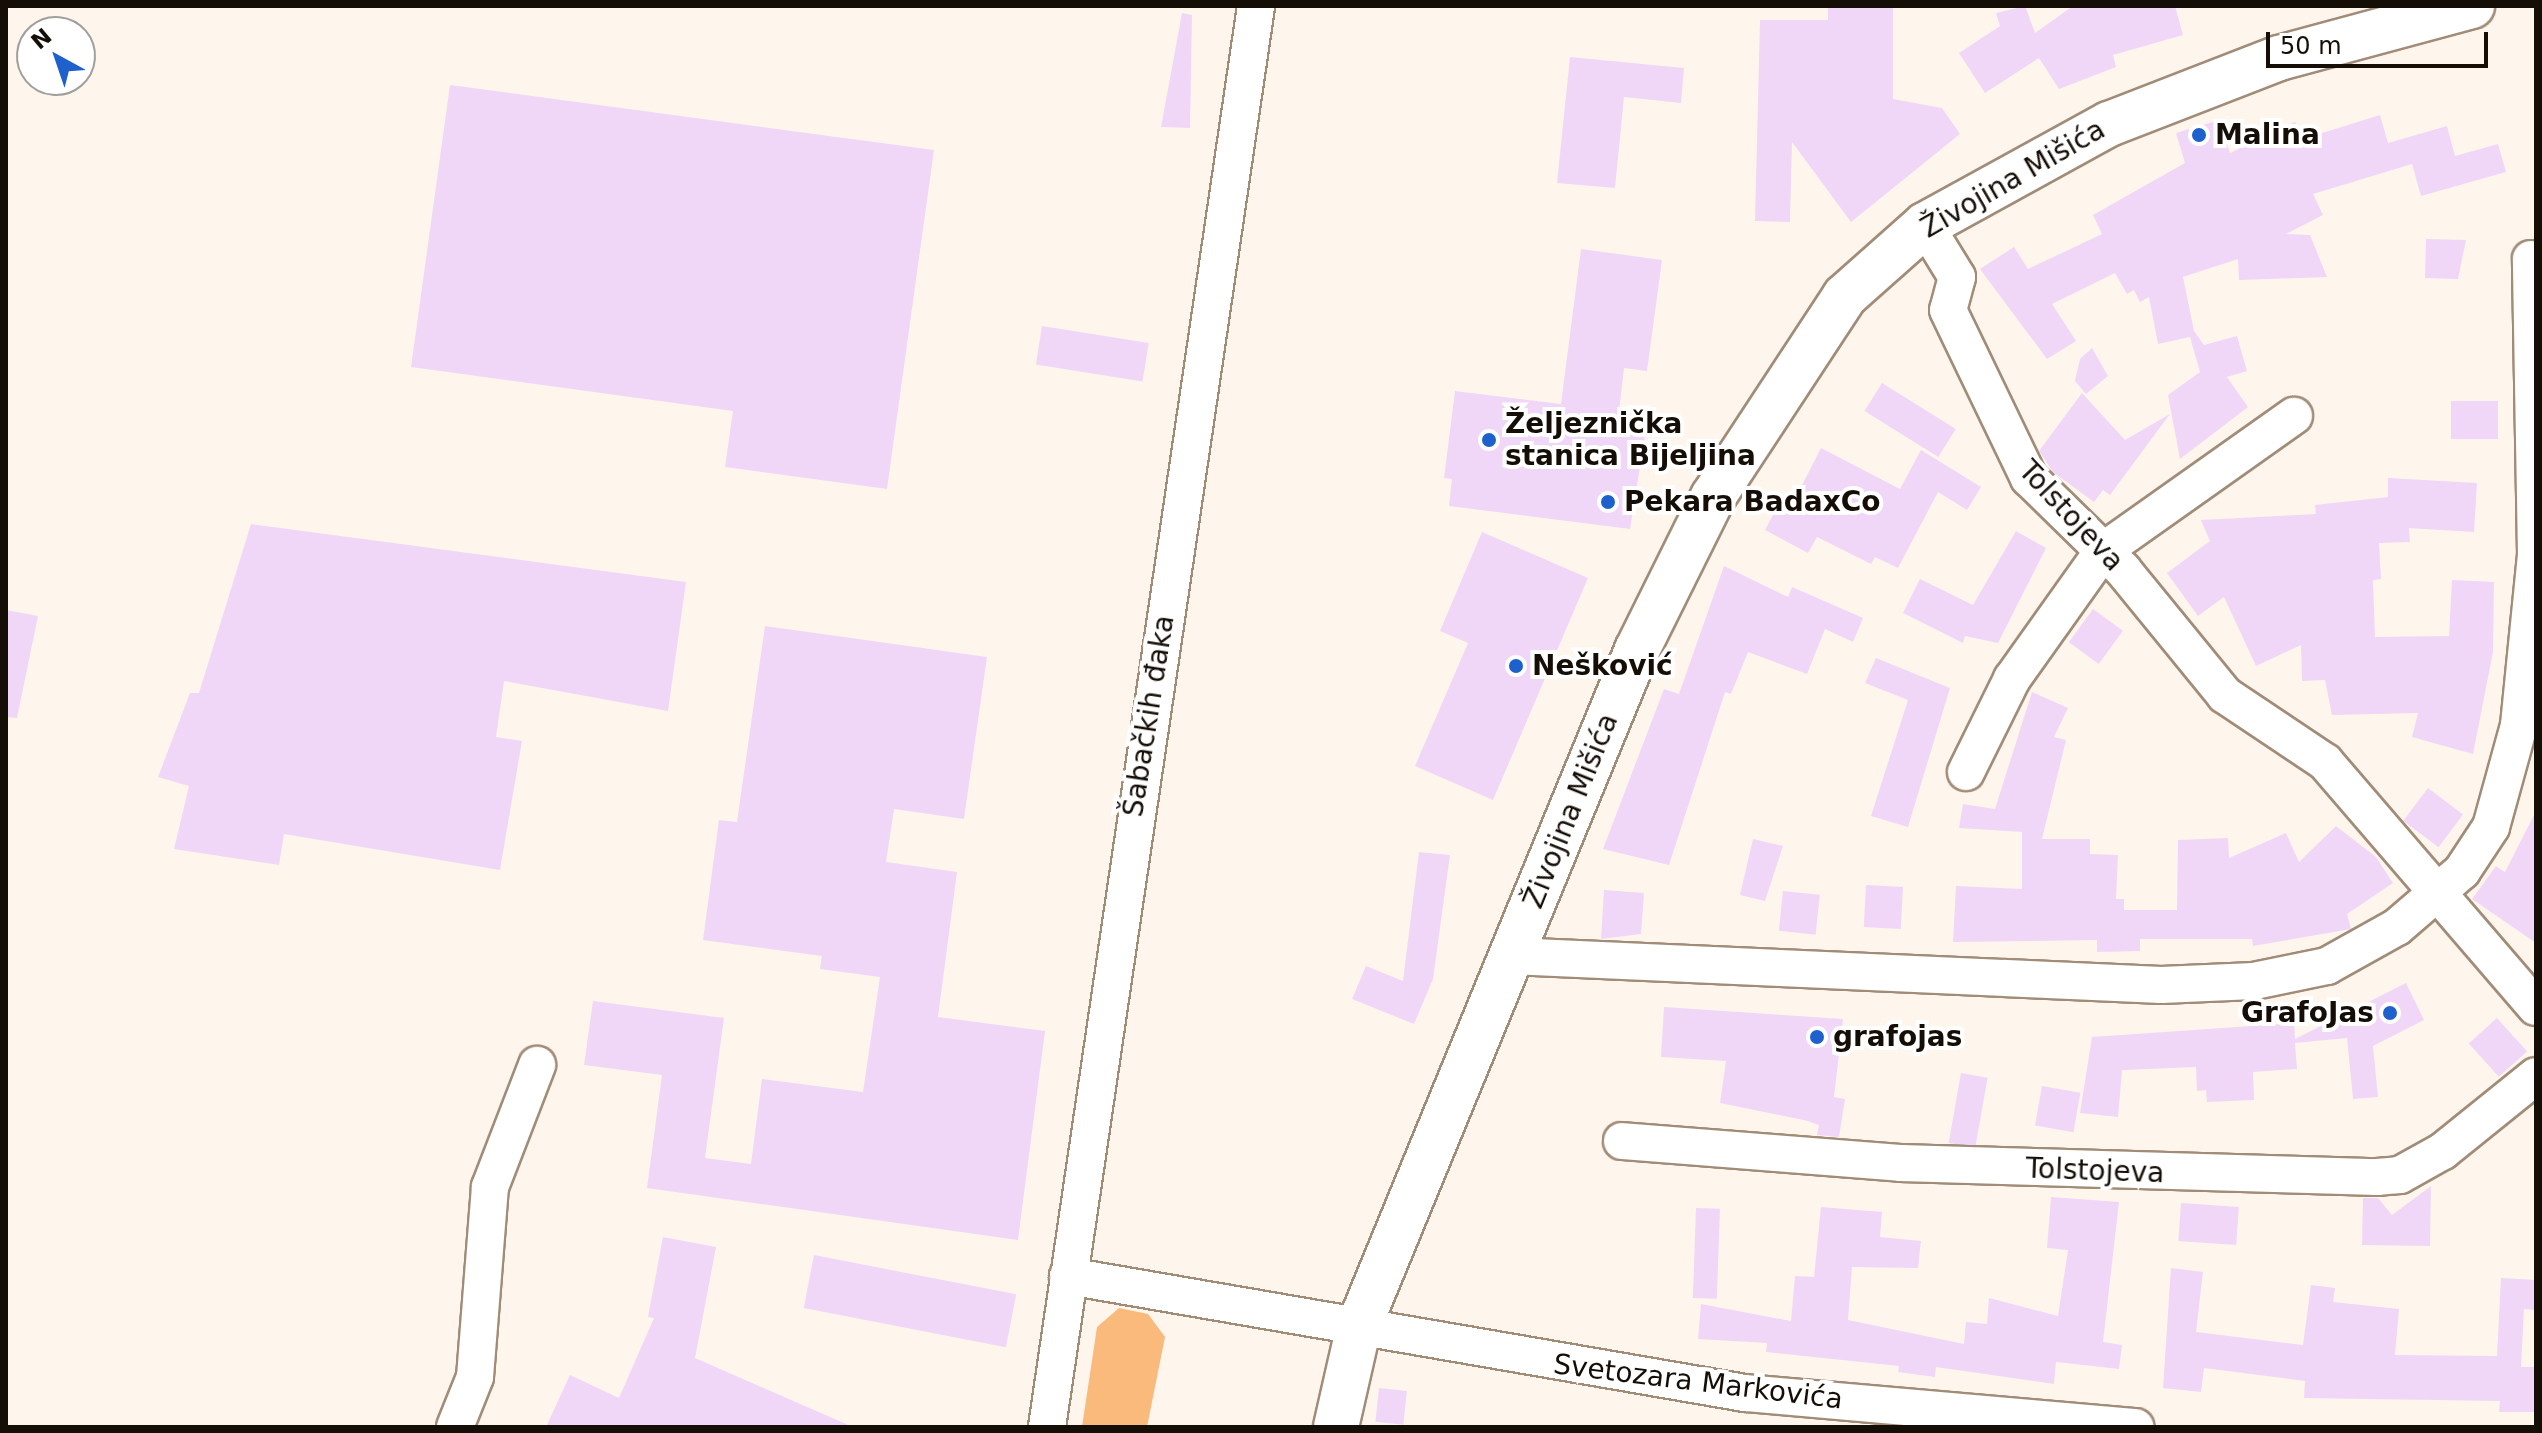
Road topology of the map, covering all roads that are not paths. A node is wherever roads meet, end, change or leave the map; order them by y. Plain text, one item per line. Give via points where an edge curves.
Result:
1 (1256, 6) edge
2 (2472, 6) edge
3 (1925, 225) junction
4 (2531, 259) dead end
5 (2294, 416) dead end
6 (2103, 551) junction
7 (1966, 772) dead end
8 (2434, 897) junction
9 (1511, 956) junction
10 (2536, 1007) edge
11 (537, 1065) dead end
12 (2536, 1076) edge
13 (1622, 1141) dead end
14 (1068, 1276) junction
15 (1359, 1326) junction
16 (455, 1427) edge
17 (1047, 1427) edge
18 (1336, 1427) edge
19 (2136, 1427) edge

1 - 14 street, Šabačkih đaka
2 - 3 main road, Živojina Mišića via 2279,58 2183,94 2038,159
3 - 6 street, Tolstojeva via 1957,277 1948,310 2009,450
3 - 9 main road, Živojina Mišića via 1836,306 1713,497 1637,650
4 - 8 street via 2536,554 2519,725 2491,827
5 - 6 street
6 - 7 street via 2012,679
6 - 8 street, Tolstojeva via 2225,695 2325,762
8 - 9 street via 2367,947 2327,966 2254,981 1896,977
8 - 10 street, Tolstojeva
9 - 15 main road, Živojina Mišića
11 - 16 street via 490,1187 475,1377
12 - 13 street, Tolstojeva via 2443,1151 2400,1175 2377,1177 1901,1163
14 - 15 street, Svetozara Markovića
14 - 17 street, Šabačkih đaka
15 - 18 main road, Živojina Mišića
15 - 19 street, Svetozara Markovića via 1745,1393

